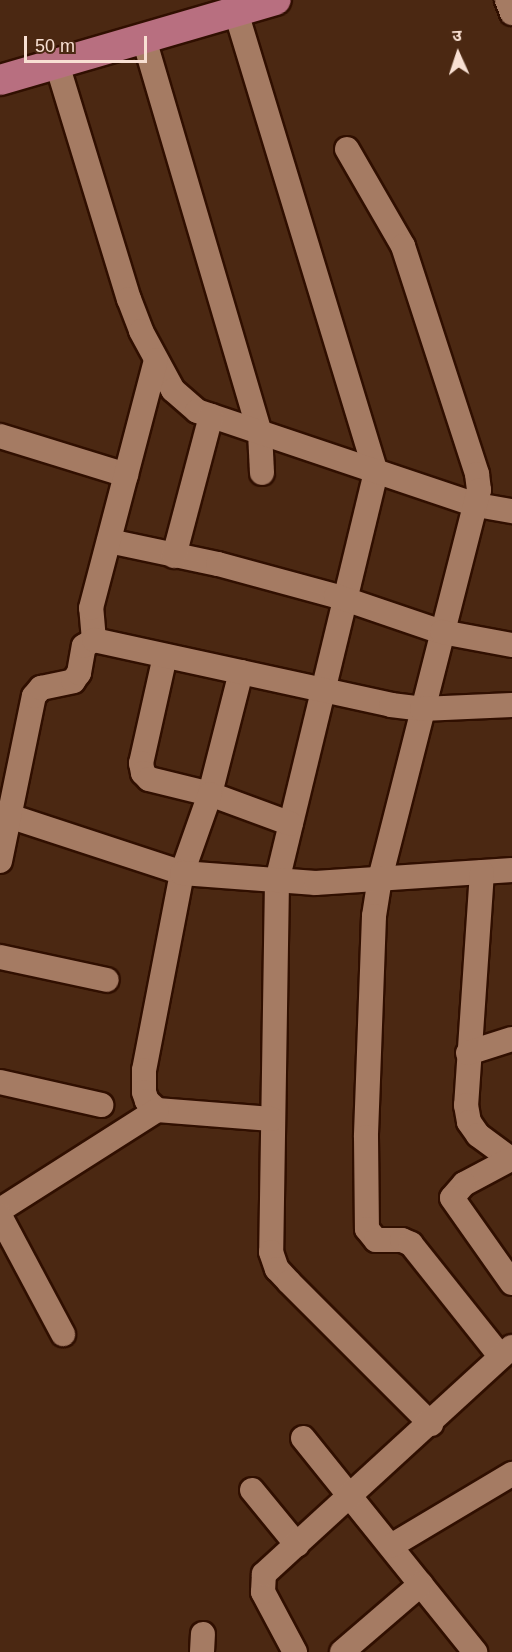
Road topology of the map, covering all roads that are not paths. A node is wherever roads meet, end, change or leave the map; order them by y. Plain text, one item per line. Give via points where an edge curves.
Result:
1 (206, 0) edge
2 (276, 0) edge
3 (507, 0) edge
4 (236, 12) junction
5 (512, 13) edge
6 (144, 39) junction
7 (0, 60) edge
8 (57, 64) junction
9 (0, 81) edge
10 (347, 148) dead end
11 (156, 360) junction
12 (211, 416) junction
13 (260, 432) junction
14 (0, 436) edge
15 (376, 472) junction
16 (262, 473) dead end
17 (126, 474) junction
18 (477, 505) junction
19 (512, 511) edge
20 (109, 541) junction
21 (174, 556) junction
22 (344, 598) junction
23 (442, 632) junction
24 (94, 640) junction
25 (512, 645) edge
26 (165, 656) junction
27 (241, 672) junction
28 (323, 690) junction
29 (512, 705) edge
30 (422, 709) junction
31 (210, 794) junction
32 (5, 815) edge
33 (291, 824) junction
34 (0, 861) edge
35 (512, 870) edge
36 (482, 872) junction
37 (182, 873) junction
38 (380, 878) junction
39 (277, 881) junction
40 (0, 957) edge
41 (107, 980) dead end
42 (512, 1040) edge
43 (468, 1053) junction
44 (0, 1082) edge
45 (101, 1105) dead end
46 (157, 1110) junction
47 (272, 1119) junction
48 (511, 1160) edge
49 (0, 1210) edge
50 (0, 1216) edge
51 (512, 1283) edge
52 (63, 1334) dead end
53 (507, 1352) edge
54 (431, 1424) junction
55 (303, 1438) dead end
56 (512, 1474) edge
57 (252, 1490) dead end
58 (352, 1497) junction
59 (297, 1545) junction
60 (391, 1546) junction
61 (421, 1584) junction
62 (295, 1652) edge
63 (342, 1652) edge
64 (475, 1652) edge

1 - 7 main road
2 - 4 main road
3 - 5 street
4 - 6 main road
4 - 15 street
6 - 8 main road
6 - 13 street
8 - 9 main road
8 - 11 street via 129,299
10 - 18 street via 403,246 477,474
11 - 12 street via 173,390 197,411
11 - 17 street
12 - 13 street
12 - 21 street
13 - 15 street
13 - 16 street
14 - 17 street
15 - 18 street
15 - 22 street
17 - 20 street
18 - 19 street
18 - 23 street
20 - 21 street
20 - 24 street via 91,608
21 - 22 street
22 - 23 street
22 - 28 street
23 - 25 street
23 - 30 street
24 - 26 street
24 - 32 street via 84,646 79,673 73,681 40,688 34,696
26 - 27 street
26 - 31 street via 142,773 149,779
27 - 28 street
27 - 31 street
28 - 30 street
28 - 33 street
29 - 30 street
30 - 38 street
31 - 33 street
31 - 37 street
32 - 34 street
32 - 37 street
33 - 39 street
35 - 36 street
36 - 38 street
36 - 43 street
37 - 39 street
37 - 46 street via 144,1070 147,1101
38 - 39 street
38 - 53 street via 374,916 367,1229 376,1240 411,1244
39 - 47 street
40 - 41 street
42 - 43 street
43 - 48 street via 469,1122 489,1145
44 - 45 street
46 - 47 street
46 - 49 street
47 - 54 street via 270,1226 271,1252 277,1269
48 - 51 street via 464,1184 452,1198
50 - 52 street
53 - 54 street
54 - 58 street
55 - 58 street
56 - 60 street
57 - 59 street
58 - 59 street
58 - 60 street
59 - 62 street via 264,1574 261,1582
60 - 61 street
61 - 63 street
61 - 64 street

